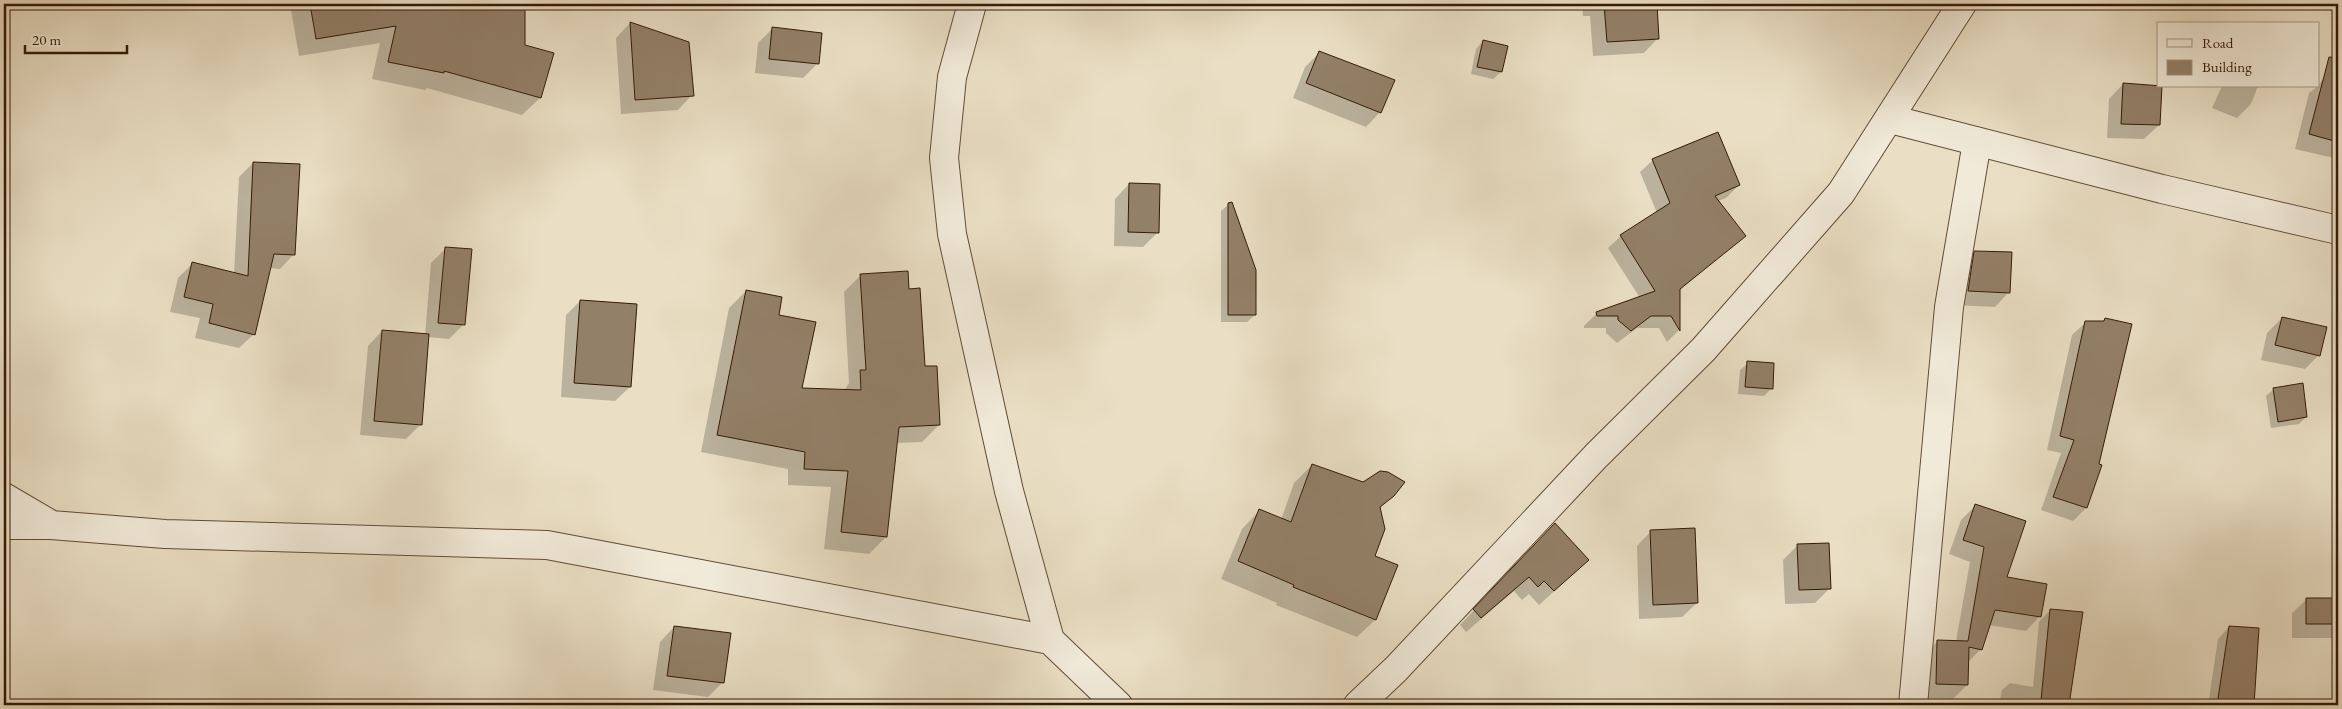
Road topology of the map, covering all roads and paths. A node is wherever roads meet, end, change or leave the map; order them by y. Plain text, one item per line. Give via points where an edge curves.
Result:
1 (972, 4) edge
2 (1962, 4) edge
3 (1890, 119) junction
4 (1977, 142) junction
5 (2338, 230) edge
6 (4, 497) edge
7 (4, 525) edge
8 (51, 525) junction
9 (1050, 640) junction
10 (1118, 705) edge
11 (1358, 705) edge
12 (1913, 705) edge

1 - 9 street via 952,77 945,149 952,234 1009,491
2 - 3 street
3 - 4 street
3 - 11 street via 1841,193 1702,350
4 - 5 street
4 - 12 street via 1949,307
6 - 8 street
7 - 8 street
8 - 9 street via 165,534 547,545
9 - 10 street

